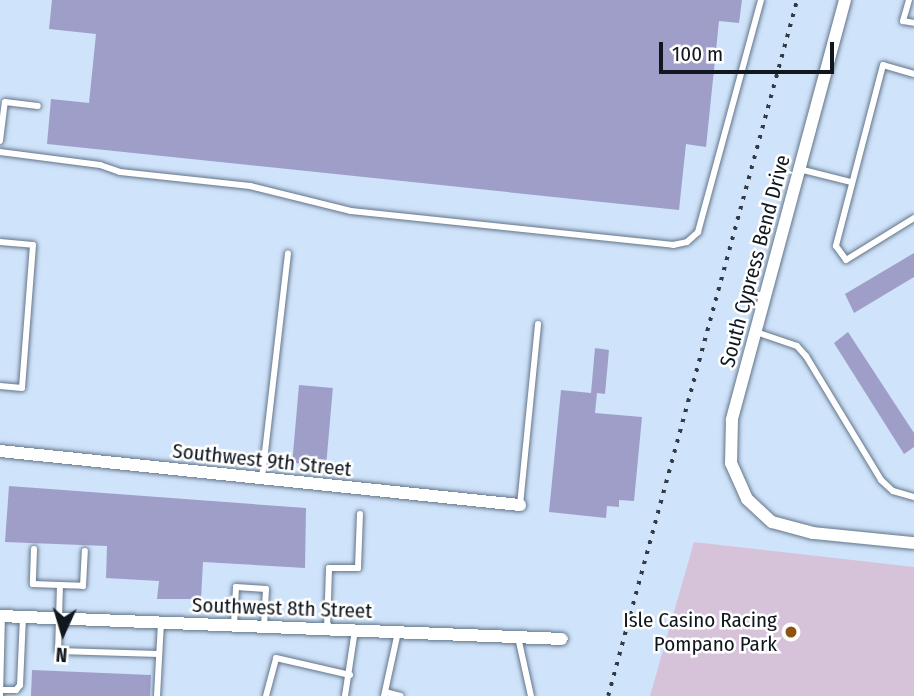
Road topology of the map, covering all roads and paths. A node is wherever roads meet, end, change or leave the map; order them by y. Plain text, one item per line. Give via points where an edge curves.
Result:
1 (761, 0) edge
2 (845, 0) edge
3 (909, 0) edge
4 (914, 23) edge
5 (914, 74) edge
6 (38, 106) dead end
7 (0, 141) edge
8 (0, 152) edge
9 (799, 169) junction
10 (851, 182) junction
11 (914, 218) edge
12 (0, 242) edge
13 (288, 253) dead end
14 (538, 324) dead end
15 (755, 332) junction
16 (0, 386) edge
17 (0, 451) edge
18 (262, 480) junction
19 (914, 497) edge
20 (520, 505) joint
21 (360, 514) dead end
22 (914, 544) edge
23 (34, 549) dead end
24 (85, 551) dead end
25 (60, 585) junction
26 (1, 616) edge
27 (23, 617) junction
28 (59, 618) junction
29 (161, 622) junction
30 (234, 625) junction
31 (264, 627) junction
32 (327, 629) junction
33 (355, 630) junction
34 (398, 632) junction
35 (518, 637) junction
36 (562, 639) dead end
37 (159, 654) junction
38 (350, 675) junction
39 (0, 690) edge
40 (385, 694) edge
41 (0, 696) edge
42 (157, 696) edge
43 (266, 696) edge
44 (345, 696) edge
45 (401, 696) edge
46 (531, 696) edge

1 - 8 lane via 698,232 687,242 351,211 250,186 120,172 100,164
2 - 9 street, South Cypress Bend Drive
3 - 4 lane via 903,21
5 - 10 lane via 883,65
6 - 7 lane via 5,102
9 - 10 lane
9 - 15 street, South Cypress Bend Drive
10 - 11 lane via 836,246 846,260
12 - 16 lane via 33,245 22,388
13 - 18 lane
14 - 20 lane
15 - 19 lane via 797,346 881,480 893,491
15 - 22 street, South Cypress Bend Drive via 732,420 731,463 747,499 772,522 813,533
17 - 18 street, Southwest 9th Street
18 - 20 street, Southwest 9th Street
21 - 32 lane via 358,568 329,568
23 - 25 lane via 33,584
24 - 25 lane via 83,586
25 - 28 lane
26 - 27 street, Southwest 8th Street
26 - 39 lane
27 - 28 street, Southwest 8th Street
27 - 39 lane via 20,685 16,690
28 - 29 street, Southwest 8th Street
28 - 37 lane via 58,651
29 - 30 street, Southwest 8th Street
29 - 37 lane
30 - 31 street, Southwest 8th Street
30 - 31 lane via 236,587 246,587 266,589
31 - 32 street, Southwest 8th Street
32 - 33 street, Southwest 8th Street
33 - 34 street, Southwest 8th Street
33 - 38 lane
34 - 35 street, Southwest 8th Street
34 - 40 lane
35 - 36 street, Southwest 8th Street
35 - 46 lane
37 - 42 lane
38 - 43 lane via 276,658
38 - 44 lane
39 - 41 lane
40 - 45 lane

